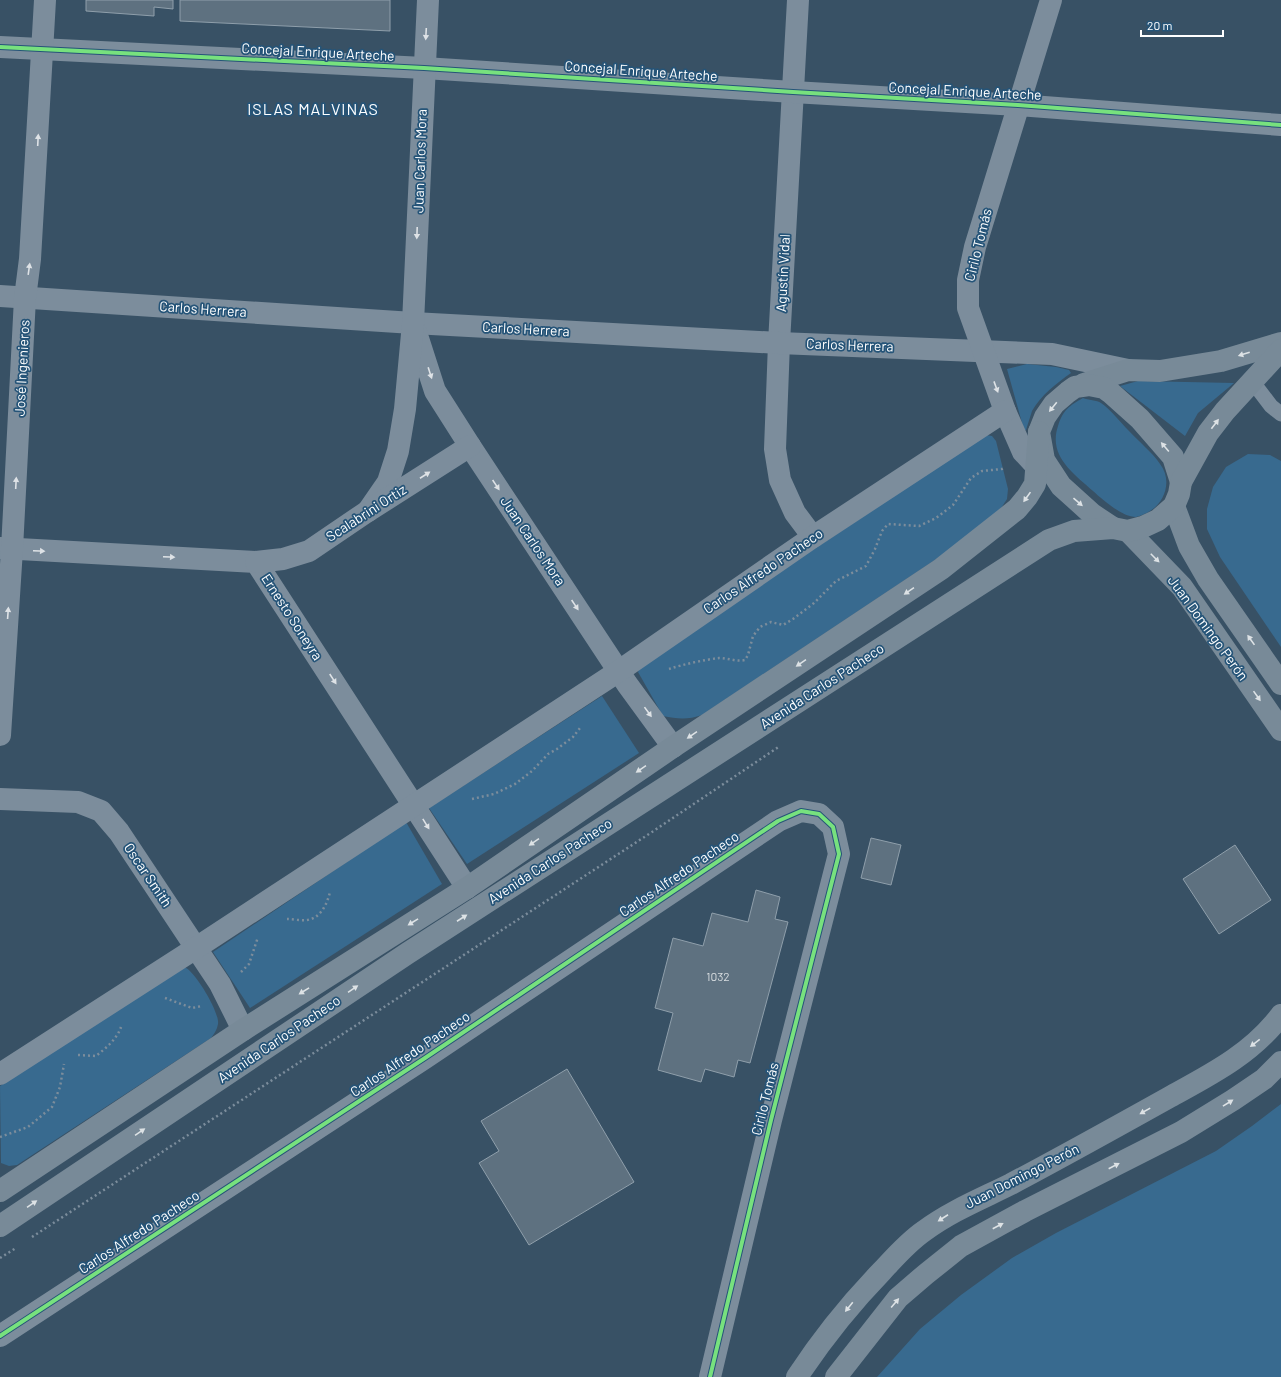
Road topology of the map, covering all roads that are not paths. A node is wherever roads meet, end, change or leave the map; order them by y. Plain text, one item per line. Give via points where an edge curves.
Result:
1 (45, 0) edge
2 (428, 0) edge
3 (798, 0) edge
4 (1051, 0) edge
5 (0, 47) edge
6 (43, 50) junction
7 (424, 68) junction
8 (793, 92) junction
9 (1018, 105) junction
10 (1281, 125) edge
11 (0, 296) edge
12 (25, 298) junction
13 (413, 323) junction
14 (779, 342) junction
15 (1281, 343) edge
16 (983, 350) junction
17 (1281, 350) edge
18 (1052, 354) junction
19 (1128, 370) junction
20 (1252, 381) junction
21 (1100, 384) junction
22 (1005, 411) junction
23 (1281, 414) edge
24 (470, 446) junction
25 (1037, 464) junction
26 (1181, 482) junction
27 (1174, 506) junction
28 (368, 511) junction
29 (1120, 529) junction
30 (813, 537) junction
31 (6, 549) edge
32 (256, 562) junction
33 (623, 677) junction
34 (1281, 684) edge
35 (1281, 730) edge
36 (0, 736) edge
37 (673, 747) junction
38 (0, 799) edge
39 (414, 804) junction
40 (833, 827) joint
41 (467, 888) junction
42 (196, 948) junction
43 (1281, 1015) edge
44 (243, 1030) junction
45 (1281, 1062) edge
46 (0, 1074) edge
47 (0, 1191) edge
48 (0, 1226) edge
49 (0, 1336) edge
50 (710, 1377) edge
51 (797, 1377) edge
52 (836, 1377) edge

1 - 6 street, José Ingenieros
2 -> 7 street, Juan Carlos Mora
3 - 8 street, Agustín Vidal
4 - 9 street, Cirilo Tomás
5 - 6 street, Concejal Enrique Arteche
6 - 7 street, Concejal Enrique Arteche
12 -> 6 street, José Ingenieros via 30,259
7 - 8 street, Concejal Enrique Arteche
7 -> 13 street, Juan Carlos Mora
8 - 9 street, Concejal Enrique Arteche
8 - 14 street, Agustín Vidal
9 - 10 street, Concejal Enrique Arteche
9 - 16 street, Cirilo Tomás via 975,247 968,280 968,308
11 - 12 street, Carlos Herrera
12 - 13 street, Carlos Herrera
31 -> 12 street, José Ingenieros
13 - 14 street, Carlos Herrera
13 -> 24 street, Juan Carlos Mora via 435,391
13 - 28 street, Juan Carlos Mora via 398,452 388,482
14 - 16 street, Carlos Herrera
14 - 30 street, Agustín Vidal via 775,449 780,480 795,514
15 -> 19 main road via 1221,362 1160,371
16 - 18 street, Carlos Herrera
16 -> 22 street, Cirilo Tomás
17 - 20 main road
18 - 19 street, Carlos Herrera
18 - 21 street, Carlos Herrera
19 - 21 main road
20 - 23 lane via 1271,406
26 -> 20 main road via 1208,433
21 -> 25 main road via 1075,387 1054,404 1044,417 1039,432 1044,460
26 -> 21 main road via 1173,457 1140,419
22 - 25 street, Cirilo Tomás
22 - 30 street, Carlos Alfredo Pacheco
28 -> 24 street, Scalabrini Ortiz
24 -> 33 street, Juan Carlos Mora
25 -> 29 main road via 1092,514
25 -> 37 main road, Avenida Carlos Pacheco via 1035,484 1017,509 941,569
26 - 27 main road
27 - 29 main road, Avenida Carlos Pacheco via 1158,520 1143,527
34 -> 27 main road, Juan Domingo Perón via 1208,579 1189,546
28 - 32 street, Scalabrini Ortiz via 309,551 282,559
29 -> 35 main road, Juan Domingo Perón via 1182,587
48 -> 29 main road, Avenida Carlos Pacheco via 408,953 1049,540 1074,531
30 - 33 street, Carlos Alfredo Pacheco
31 -> 32 street, Ernesto Soneyra
36 -> 31 street, José Ingenieros
32 -> 39 street, Ernesto Soneyra
33 -> 37 street, Juan Carlos Mora
33 - 39 street, Carlos Alfredo Pacheco
37 -> 41 main road, Avenida Carlos Pacheco
38 - 42 street, Oscar Smith via 78,802 101,811 119,832
39 -> 41 street, Ernesto Soneyra
39 - 42 street, Carlos Alfredo Pacheco
40 - 49 street, Carlos Alfredo Pacheco via 819,814 801,811 778,821 425,1058
40 - 50 street, Cirilo Tomás via 839,854 771,1120
41 -> 44 main road, Avenida Carlos Pacheco
42 - 44 street, Oscar Smith via 220,984
42 - 46 street, Carlos Alfredo Pacheco
43 -> 51 main road, Juan Domingo Perón via 1260,1039 1222,1068 1010,1184 951,1213 923,1232 898,1254 851,1304
44 - 47 main road, Avenida Carlos Pacheco
52 -> 45 main road via 898,1298 961,1246 1181,1132 1264,1079

